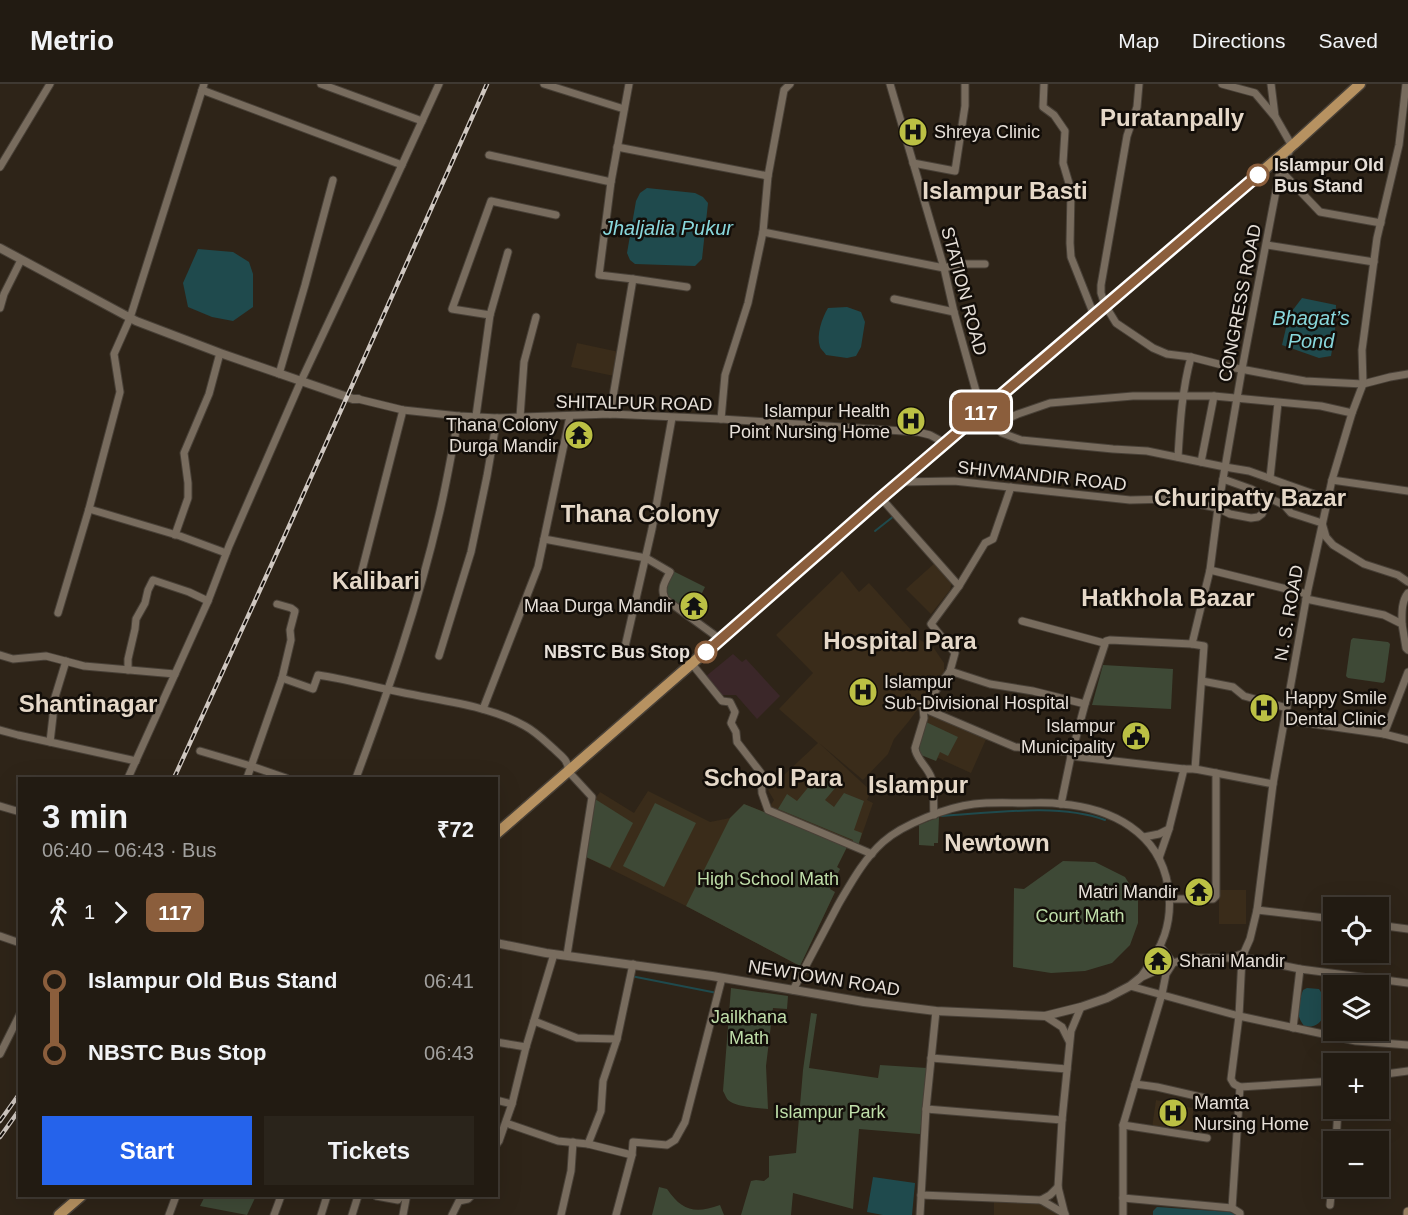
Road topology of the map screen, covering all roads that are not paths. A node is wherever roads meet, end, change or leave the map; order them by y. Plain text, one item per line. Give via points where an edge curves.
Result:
1 (50, 84) edge
2 (321, 84) edge
3 (439, 84) edge
4 (544, 84) edge
5 (629, 84) edge
6 (790, 84) edge
7 (890, 84) edge
8 (965, 84) edge
9 (1044, 84) edge
10 (1139, 84) edge
11 (1222, 84) edge
12 (1271, 84) edge
13 (1360, 84) edge
14 (1406, 84) edge
15 (203, 87) edge
16 (624, 109) junction
17 (1276, 118) junction
18 (422, 121) junction
19 (1292, 146) junction
20 (617, 147) junction
21 (489, 155) dead end
22 (913, 163) junction
23 (402, 165) junction
24 (0, 167) edge
25 (1280, 171) junction
26 (768, 176) junction
27 (333, 180) dead end
28 (611, 182) junction
29 (556, 215) dead end
30 (1381, 223) junction
31 (764, 232) junction
32 (1267, 245) junction
33 (0, 248) edge
34 (508, 252) dead end
35 (21, 260) junction
36 (1374, 262) junction
37 (985, 264) dead end
38 (944, 268) junction
39 (633, 279) junction
40 (687, 287) dead end
41 (894, 299) dead end
42 (1105, 306) junction
43 (0, 308) edge
44 (954, 312) junction
45 (490, 315) junction
46 (1094, 315) junction
47 (536, 317) dead end
48 (130, 318) junction
49 (220, 353) junction
50 (1191, 357) junction
51 (1242, 369) junction
52 (279, 374) junction
53 (1408, 374) edge
54 (301, 381) junction
55 (1363, 384) junction
56 (1182, 396) junction
57 (1214, 396) junction
58 (358, 399) joint
59 (1237, 399) junction
60 (1278, 403) junction
61 (980, 407) junction
62 (403, 410) junction
63 (1352, 412) junction
64 (610, 414) junction
65 (459, 416) junction
66 (476, 416) junction
67 (570, 416) junction
68 (520, 417) junction
69 (497, 418) junction
70 (672, 418) junction
71 (721, 419) junction
72 (994, 425) junction
73 (961, 429) junction
74 (945, 443) junction
75 (1178, 457) junction
76 (1201, 462) junction
77 (1225, 467) junction
78 (1270, 478) junction
79 (1223, 479) junction
80 (1332, 480) junction
81 (899, 483) junction
82 (1011, 487) junction
83 (1408, 491) edge
84 (881, 498) junction
85 (1269, 498) junction
86 (1328, 499) junction
87 (1218, 508) junction
88 (89, 509) junction
89 (1322, 522) junction
90 (175, 535) junction
91 (544, 540) junction
92 (226, 553) junction
93 (646, 558) junction
94 (1210, 570) junction
95 (359, 582) dead end
96 (1408, 582) edge
97 (959, 586) junction
98 (1408, 594) edge
99 (1306, 596) junction
100 (208, 601) junction
101 (277, 604) dead end
102 (58, 613) dead end
103 (1022, 621) dead end
104 (1402, 624) junction
105 (720, 639) junction
106 (1104, 643) junction
107 (1192, 644) junction
108 (1408, 650) edge
109 (624, 651) dead end
110 (0, 655) edge
111 (440, 656) dead end
112 (66, 661) junction
113 (692, 664) junction
114 (128, 670) junction
115 (950, 671) junction
116 (1408, 672) edge
117 (175, 674) junction
118 (282, 678) junction
119 (1202, 681) junction
120 (389, 690) junction
121 (1085, 704) junction
122 (923, 708) junction
123 (1287, 708) junction
124 (483, 709) junction
125 (1285, 720) junction
126 (0, 729) edge
127 (1384, 734) junction
128 (1408, 740) edge
129 (50, 742) junction
130 (200, 751) dead end
131 (1071, 754) junction
132 (136, 761) junction
133 (251, 766) junction
134 (1185, 769) junction
135 (1195, 769) junction
136 (568, 771) junction
137 (1216, 773) junction
138 (128, 777) edge
139 (247, 777) edge
140 (283, 777) edge
141 (356, 777) edge
142 (1273, 784) junction
143 (1061, 804) junction
144 (0, 806) edge
145 (18, 811) edge
146 (934, 815) junction
147 (1169, 829) junction
148 (498, 832) edge
149 (1144, 837) junction
150 (872, 854) junction
151 (1159, 858) junction
152 (1170, 900) junction
153 (1257, 910) junction
154 (1323, 918) edge
155 (1389, 926) edge
156 (1408, 929) edge
157 (0, 936) edge
158 (18, 943) edge
159 (498, 944) edge
160 (1160, 946) junction
161 (554, 954) junction
162 (567, 955) junction
163 (1243, 955) junction
164 (1173, 963) junction
165 (633, 964) junction
166 (1300, 969) junction
167 (722, 978) junction
168 (1140, 978) junction
169 (1408, 983) edge
170 (1130, 986) junction
171 (793, 990) junction
172 (1162, 994) junction
173 (1081, 1007) junction
174 (936, 1011) junction
175 (1045, 1016) junction
176 (1239, 1016) junction
177 (18, 1017) edge
178 (534, 1021) junction
179 (1293, 1028) junction
180 (617, 1039) junction
181 (3, 1040) edge
182 (1069, 1041) junction
183 (498, 1042) edge
184 (1408, 1045) edge
185 (526, 1047) junction
186 (0, 1054) edge
187 (931, 1058) junction
188 (1067, 1069) junction
189 (1408, 1071) edge
190 (1389, 1074) edge
191 (1323, 1082) edge
192 (1135, 1084) junction
193 (1240, 1087) junction
194 (1205, 1098) dead end
195 (498, 1100) edge
196 (512, 1104) junction
197 (926, 1109) junction
198 (1062, 1120) junction
199 (506, 1123) junction
200 (1123, 1125) junction
201 (1207, 1138) dead end
202 (498, 1140) edge
203 (573, 1142) junction
204 (588, 1144) junction
205 (632, 1155) junction
206 (1058, 1187) junction
207 (921, 1195) junction
208 (80, 1197) edge
209 (176, 1197) edge
210 (280, 1197) edge
211 (327, 1197) edge
212 (358, 1197) edge
213 (382, 1197) edge
214 (400, 1197) edge
215 (404, 1197) edge
216 (469, 1197) edge
217 (1331, 1197) edge
218 (1123, 1198) junction
219 (1041, 1200) junction
220 (1330, 1205) dead end
221 (1232, 1208) junction
222 (1065, 1214) edge
223 (60, 1215) edge
224 (169, 1215) edge
225 (274, 1215) edge
226 (321, 1215) edge
227 (352, 1215) edge
228 (403, 1215) edge
229 (452, 1215) edge
230 (561, 1215) edge
231 (616, 1215) edge
232 (920, 1215) edge
233 (1123, 1215) edge
234 (1240, 1215) edge

1 - 24 street
2 - 18 street
3 - 18 street
4 - 16 street
5 - 16 street
6 - 26 street via 784,90
7 - 22 street, STATION ROAD
8 - 22 street via 955,171
9 - 46 street via 1043,107 1065,131 1063,163 1071,190 1071,257
10 - 42 street via 1101,285
11 - 17 street via 1255,93
12 - 17 street
13 - 19 main road
14 - 30 street via 1399,145
15 - 23 street
15 - 48 street
16 - 20 street
17 - 19 street
18 - 23 street
19 - 25 street, CONGRESS ROAD
19 - 42 main road
20 - 26 street
20 - 28 street
21 - 28 street
22 - 38 street, STATION ROAD
23 - 54 street
25 - 30 street via 1320,212
25 - 32 street, CONGRESS ROAD
26 - 31 street
27 - 52 street
28 - 39 street via 599,275
29 - 45 street via 491,201 452,309
30 - 36 street
31 - 38 street
31 - 71 street via 748,303 725,375
32 - 36 street
32 - 51 street, CONGRESS ROAD
33 - 35 street
34 - 45 street
35 - 43 street
35 - 48 street
36 - 55 street via 1362,350
37 - 38 street
38 - 44 street, STATION ROAD
39 - 40 street
39 - 64 street
41 - 44 street
42 - 46 main road
42 - 50 street via 1116,323 1153,348
44 - 61 street, STATION ROAD
45 - 66 street
46 - 61 main road
47 - 68 street via 524,362
48 - 49 street
48 - 88 street via 114,354 120,392
49 - 52 street
49 - 90 street via 209,394 184,453 188,498
50 - 51 street
50 - 56 street
51 - 55 street via 1305,381
51 - 59 street, CONGRESS ROAD
52 - 54 street
53 - 55 street
54 - 58 street
54 - 92 street
55 - 63 street, N. S. ROAD
56 - 57 street
56 - 72 street via 1050,403
56 - 75 street
57 - 59 street
57 - 76 street
58 - 62 street, SHITALPUR ROAD
59 - 60 street
59 - 77 street, CONGRESS ROAD
60 - 63 street
60 - 78 street
61 - 72 street
61 - 73 main road
62 - 65 street, SHITALPUR ROAD
62 - 95 street
63 - 80 street, N. S. ROAD
64 - 67 street, SHITALPUR ROAD
64 - 70 street, SHITALPUR ROAD
65 - 66 street, SHITALPUR ROAD
65 - 120 street via 439,515
66 - 69 street, SHITALPUR ROAD
67 - 68 street, SHITALPUR ROAD
67 - 91 street
68 - 69 street, SHITALPUR ROAD
69 - 111 street via 471,552
70 - 71 street, SHITALPUR ROAD
70 - 93 street
71 - 74 street, SHITALPUR ROAD via 918,432
72 - 73 street
72 - 75 street via 1002,433 1021,440
73 - 74 main road
74 - 81 main road
75 - 76 street
76 - 77 street
77 - 78 street
77 - 79 street, CONGRESS ROAD
78 - 86 street
79 - 85 street
79 - 87 street, CONGRESS ROAD
80 - 83 street
80 - 86 street, N. S. ROAD
81 - 82 street, SHIVMANDIR ROAD via 954,481
81 - 84 main road
82 - 87 street, SHIVMANDIR ROAD via 1130,500 1172,499
82 - 97 street via 993,539 985,543
84 - 97 street
84 - 105 main road
85 - 87 street, SHIVMANDIR ROAD via 1258,517 1230,514
85 - 89 street via 1292,513
86 - 89 street, N. S. ROAD
87 - 94 street, CONGRESS ROAD
88 - 90 street
88 - 102 street
89 - 96 street via 1333,545 1364,564
89 - 99 street, N. S. ROAD
90 - 92 street
91 - 93 street
91 - 124 street via 538,567
92 - 100 street
93 - 105 street via 670,572 662,587 665,599
93 - 109 street
94 - 99 street
94 - 107 street, CONGRESS ROAD
97 - 115 street via 931,624 955,653
98 - 104 street
99 - 104 street via 1384,615
99 - 123 street, N. S. ROAD
100 - 114 street via 153,580 136,619
100 - 117 street
101 - 118 street via 295,611
103 - 106 street
104 - 108 street
105 - 113 main road
106 - 107 street via 1110,640
106 - 121 street
107 - 119 street via 1204,646
110 - 112 street via 13,659 46,656
112 - 114 street
112 - 129 street via 52,707
113 - 136 main road
113 - 150 street via 722,701 730,702 735,712 731,723 737,742 761,773 768,810
114 - 117 street
115 - 121 street via 990,684
115 - 122 street
116 - 127 street
117 - 132 street
118 - 120 street via 313,689 318,675
118 - 133 street
119 - 123 street via 1233,687 1244,696
119 - 135 street
120 - 124 street
120 - 141 street
121 - 131 street
122 - 131 street via 1015,747
122 - 146 street via 915,752 930,775
123 - 125 street, N. S. ROAD
124 - 136 street via 519,723 541,737 568,764
125 - 127 street
125 - 142 street, N. S. ROAD
126 - 129 street
127 - 128 street
129 - 132 street
130 - 133 street
131 - 134 street
131 - 143 street
132 - 138 street
133 - 139 street
133 - 140 street
134 - 135 street
134 - 147 street
135 - 137 street
136 - 148 main road
136 - 162 street via 592,797
137 - 142 street
137 - 152 street via 1216,896
142 - 153 street, N. S. ROAD
143 - 146 street via 979,803
143 - 149 street via 1110,815
144 - 145 street
146 - 150 street via 903,828
147 - 149 street
147 - 151 street
149 - 151 street
150 - 171 street via 853,880
151 - 152 street via 1166,872
152 - 160 street via 1169,920
153 - 154 street
153 - 163 street, N. S. ROAD
155 - 156 street
157 - 158 street
159 - 161 street, NEWTOWN ROAD
160 - 164 street
160 - 168 street
161 - 162 street, NEWTOWN ROAD
161 - 178 street
162 - 165 street, NEWTOWN ROAD
163 - 164 street via 1189,958
163 - 166 street
163 - 176 street, N. S. ROAD
164 - 168 street
164 - 172 street
165 - 167 street, NEWTOWN ROAD
165 - 180 street
166 - 169 street
166 - 179 street
167 - 171 street, NEWTOWN ROAD
167 - 205 street via 685,1122 675,1140 667,1145 633,1142
168 - 170 street, NEWTOWN ROAD
170 - 172 street
170 - 173 street, NEWTOWN ROAD
171 - 174 street, NEWTOWN ROAD
172 - 176 street
172 - 192 street
173 - 175 street, NEWTOWN ROAD
173 - 182 street
174 - 175 street, NEWTOWN ROAD
174 - 187 street
175 - 182 street via 1062,1027
176 - 179 street
176 - 193 street, N. S. ROAD via 1231,1079
177 - 181 street
178 - 180 street via 577,1038
178 - 185 street
179 - 184 street via 1356,1041
180 - 204 street via 603,1081 601,1110
181 - 186 street
182 - 188 street
183 - 185 street
185 - 196 street
187 - 188 street
187 - 197 street
188 - 198 street
189 - 190 street
191 - 193 street
192 - 194 street
192 - 200 street
193 - 221 street
195 - 196 street
196 - 199 street
197 - 198 street
197 - 207 street
198 - 206 street
199 - 202 street
199 - 203 street via 558,1141
200 - 201 street
200 - 218 street
203 - 204 street
203 - 230 street
204 - 205 street
205 - 231 street
206 - 219 street
206 - 222 street
207 - 219 street
207 - 232 street
208 - 223 main road
209 - 224 street
210 - 225 street
211 - 226 street
212 - 227 street
213 - 214 street
215 - 228 street
216 - 229 street via 459,1201
217 - 220 street
218 - 221 street
218 - 233 street
219 - 222 street
221 - 234 street

